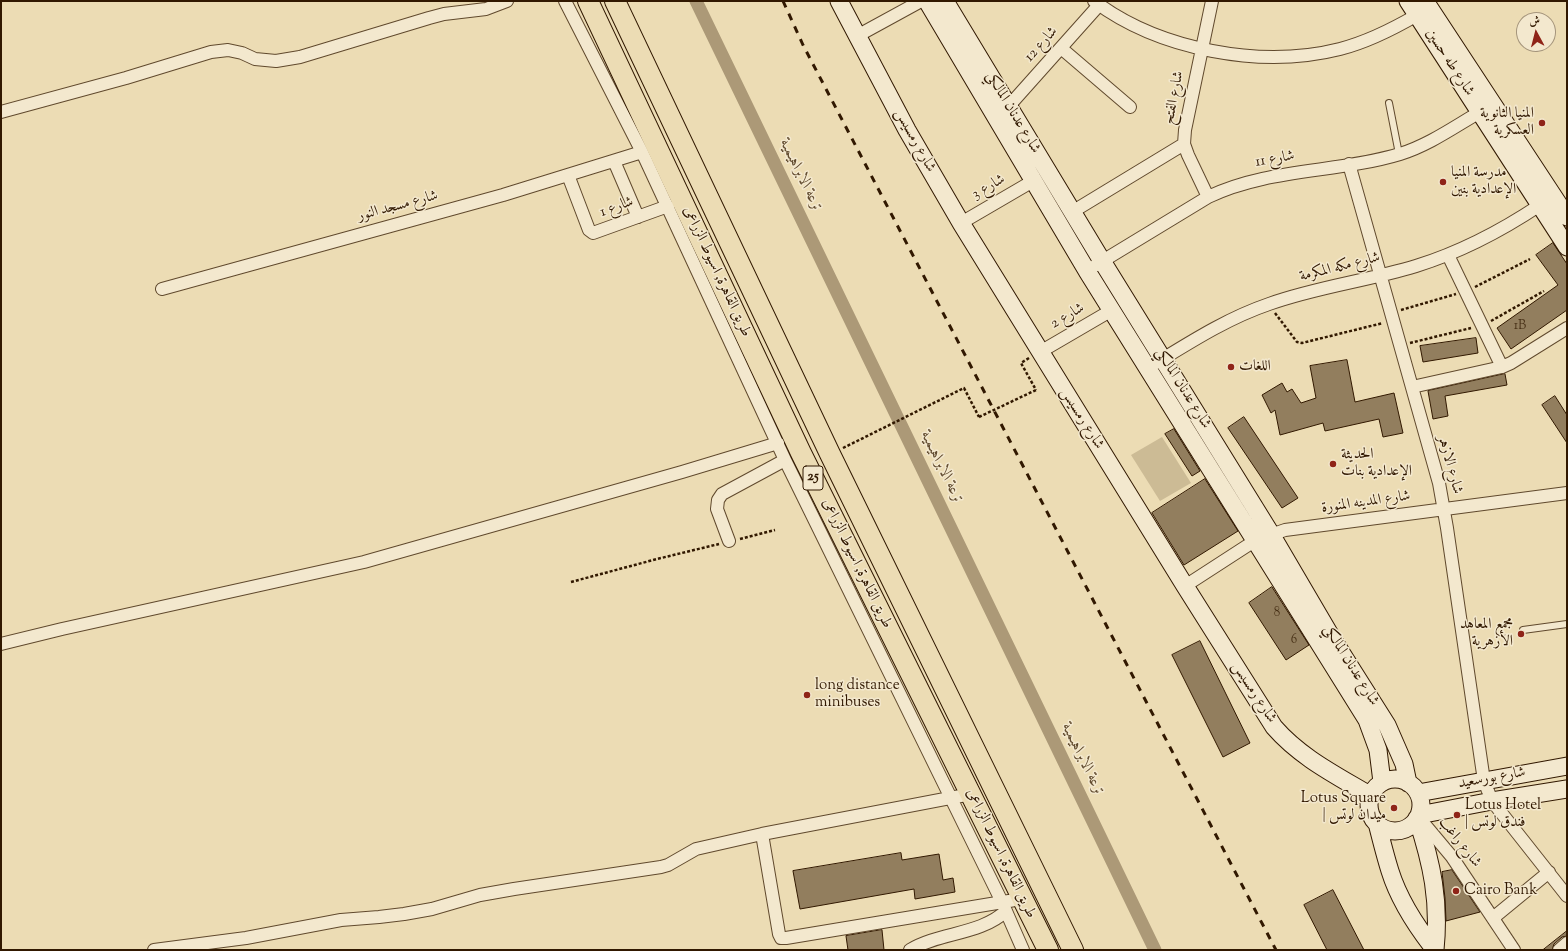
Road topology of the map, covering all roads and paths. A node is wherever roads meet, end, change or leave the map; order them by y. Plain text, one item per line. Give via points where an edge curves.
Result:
1 (507, 1) edge
2 (564, 1) edge
3 (588, 1) edge
4 (615, 1) edge
5 (839, 1) edge
6 (921, 1) edge
7 (927, 1) edge
8 (945, 1) edge
9 (1212, 1) edge
10 (1096, 3) edge
11 (1417, 6) edge
12 (857, 36) junction
13 (1061, 48) junction
14 (1202, 48) junction
15 (1389, 103) dead end
16 (1008, 107) junction
17 (1130, 107) dead end
18 (1, 112) edge
19 (1480, 112) junction
20 (1184, 144) junction
21 (642, 152) junction
22 (1398, 154) junction
23 (614, 161) junction
24 (1349, 164) junction
25 (568, 175) junction
26 (1033, 181) junction
27 (1208, 197) junction
28 (1540, 204) junction
29 (668, 206) junction
30 (1072, 212) junction
31 (638, 217) junction
32 (1567, 217) edge
33 (961, 223) junction
34 (1567, 247) edge
35 (1448, 255) junction
36 (1102, 261) junction
37 (1087, 270) junction
38 (1380, 275) junction
39 (162, 289) dead end
40 (1268, 304) junction
41 (1112, 310) junction
42 (1393, 321) junction
43 (1567, 328) edge
44 (1040, 352) junction
45 (1163, 359) junction
46 (1502, 367) junction
47 (1148, 368) junction
48 (1024, 369) dead end
49 (1412, 388) junction
50 (824, 442) junction
51 (851, 444) dead end
52 (788, 452) junction
53 (1567, 493) edge
54 (1444, 509) junction
55 (775, 530) dead end
56 (1264, 537) junction
57 (729, 541) junction
58 (571, 582) dead end
59 (1185, 586) junction
60 (1567, 624) edge
61 (1523, 630) dead end
62 (1, 644) edge
63 (1567, 766) edge
64 (1484, 781) junction
65 (1382, 782) junction
66 (1413, 788) junction
67 (1567, 789) edge
68 (971, 794) junction
69 (1371, 796) junction
70 (950, 798) junction
71 (1492, 801) junction
72 (1418, 816) junction
73 (1377, 823) junction
74 (762, 834) junction
75 (1548, 872) junction
76 (1567, 896) edge
77 (1010, 904) junction
78 (1493, 918) junction
79 (1567, 943) edge
80 (154, 950) edge
81 (910, 950) edge
82 (1023, 950) edge
83 (1048, 950) edge
84 (1073, 950) edge
85 (1435, 950) edge
86 (1514, 950) edge
87 (1559, 950) edge

1 - 18 street via 486,9 429,18 300,57 276,61 228,50 211,52
2 - 21 street, طريق القاهرة, اسيوط الزراعى
3 - 52 highway, طريق القاهرة, اسيوط الزراعى / 25
4 - 50 highway, طريق القاهرة, اسيوط الزراعى / 25
5 - 12 main road, شارع رمسيس
6 - 12 street
7 - 26 main road, شارع عدنان المالكي
8 - 16 main road, شارع عدنان المالكي
9 - 14 street, شارع الفتح
10 - 13 street, شارع 12
10 - 14 street via 1138,27
11 - 14 street via 1393,29 1340,49 1313,55 1285,58 1256,57
11 - 19 main road, شارع طه حسين
11 - 32 main road, شارع طه حسين
12 - 33 main road, شارع رمسيس
13 - 16 street, شارع 12
13 - 17 street
14 - 20 street, شارع الفتح
15 - 22 lane
16 - 30 main road, شارع عدنان المالكي
19 - 22 street, شارع 11 via 1423,145
19 - 28 main road, شارع طه حسين
20 - 27 street, شارع الفتح
20 - 30 street
21 - 23 street, شارع مسجد النور
21 - 29 street, طريق القاهرة, اسيوط الزراعى
22 - 24 street, شارع 11
23 - 25 street, شارع مسجد النور
23 - 31 street
24 - 27 street, شارع 11 via 1252,180
24 - 38 street, شارع الازهر
25 - 31 street, شارع 1 via 590,232 595,233
25 - 39 street, شارع مسجد النور
26 - 33 street, شارع 3
26 - 37 main road, شارع عدنان المالكي
27 - 36 street, شارع 11
28 - 34 main road, شارع طه حسين
28 - 35 street, شارع مكه المكرمة via 1505,228
29 - 31 street, شارع 1
29 - 52 street, طريق القاهرة, اسيوط الزراعى
30 - 36 main road, شارع عدنان المالكي
33 - 44 main road, شارع رمسيس
35 - 38 street, شارع مكه المكرمة
35 - 46 street
36 - 37 street, شارع 11
36 - 45 main road, شارع عدنان المالكي
37 - 41 main road, شارع عدنان المالكي
38 - 40 street, شارع مكه المكرمة
38 - 42 street, شارع الازهر
40 - 42 path via 1296,342 1302,343
40 - 45 street, شارع مكه المكرمة via 1218,326
41 - 44 street, شارع 2
41 - 47 main road, شارع عدنان المالكي
42 - 49 street, شارع الازهر
43 - 46 street
44 - 59 main road, شارع رمسيس
45 - 47 street, شارع مكه المكرمة
45 - 56 main road, شارع عدنان المالكي
46 - 49 street
47 - 56 main road, شارع عدنان المالكي
48 - 51 path, bridge via 1036,390 979,417 964,388
49 - 54 street, شارع الازهر
50 - 52 highway
50 - 84 highway, طريق القاهرة, اسيوط الزراعى / 25
52 - 57 street via 722,494 718,500 717,508
52 - 62 street via 675,475 349,566 62,628
52 - 68 highway, طريق القاهرة, اسيوط الزراعى / 25
52 - 70 street, طريق القاهرة, اسيوط الزراعى
53 - 54 street, شارع المدينه المنورة
54 - 56 street, شارع المدينه المنورة via 1285,530
54 - 64 street, شارع الازهر
55 - 57 path
56 - 59 street, شارع المدينه المنورة
56 - 65 main road, شارع عدنان المالكي via 1367,720 1378,750
56 - 66 main road, شارع عدنان المالكي via 1387,725
57 - 58 path
59 - 69 main road, شارع رمسيس via 1274,727 1309,759
60 - 61 lane
63 - 64 main road, شارع بورسعيد
64 - 66 main road, شارع بورسعيد
64 - 71 street, شارع الازهر
65 - 66 main road via 1395,779
65 - 69 main road
66 - 72 main road via 1421,808
67 - 71 main road, شارع بورسعيد
68 - 70 street
68 - 77 highway, طريق القاهرة, اسيوط الزراعى / 25
69 - 73 main road via 1371,813
70 - 74 street
70 - 77 street, طريق القاهرة, اسيوط الزراعى
71 - 72 main road, شارع بورسعيد
71 - 75 street, شارع الازهر
72 - 73 main road via 1412,824 1398,830 1390,830
72 - 78 street, شارع راغب via 1452,857
72 - 85 main road via 1435,886 1438,910
73 - 85 main road via 1399,894
74 - 77 street via 778,934 781,938
74 - 80 street via 696,849 661,867 514,889 404,914 341,920 246,938
75 - 76 street, شارع الازهر
75 - 78 street
77 - 81 street via 996,919 920,944
77 - 82 street, طريق القاهرة, اسيوط الزراعى
77 - 83 highway, طريق القاهرة, اسيوط الزراعى / 25
78 - 86 street, شارع راغب
79 - 87 street

